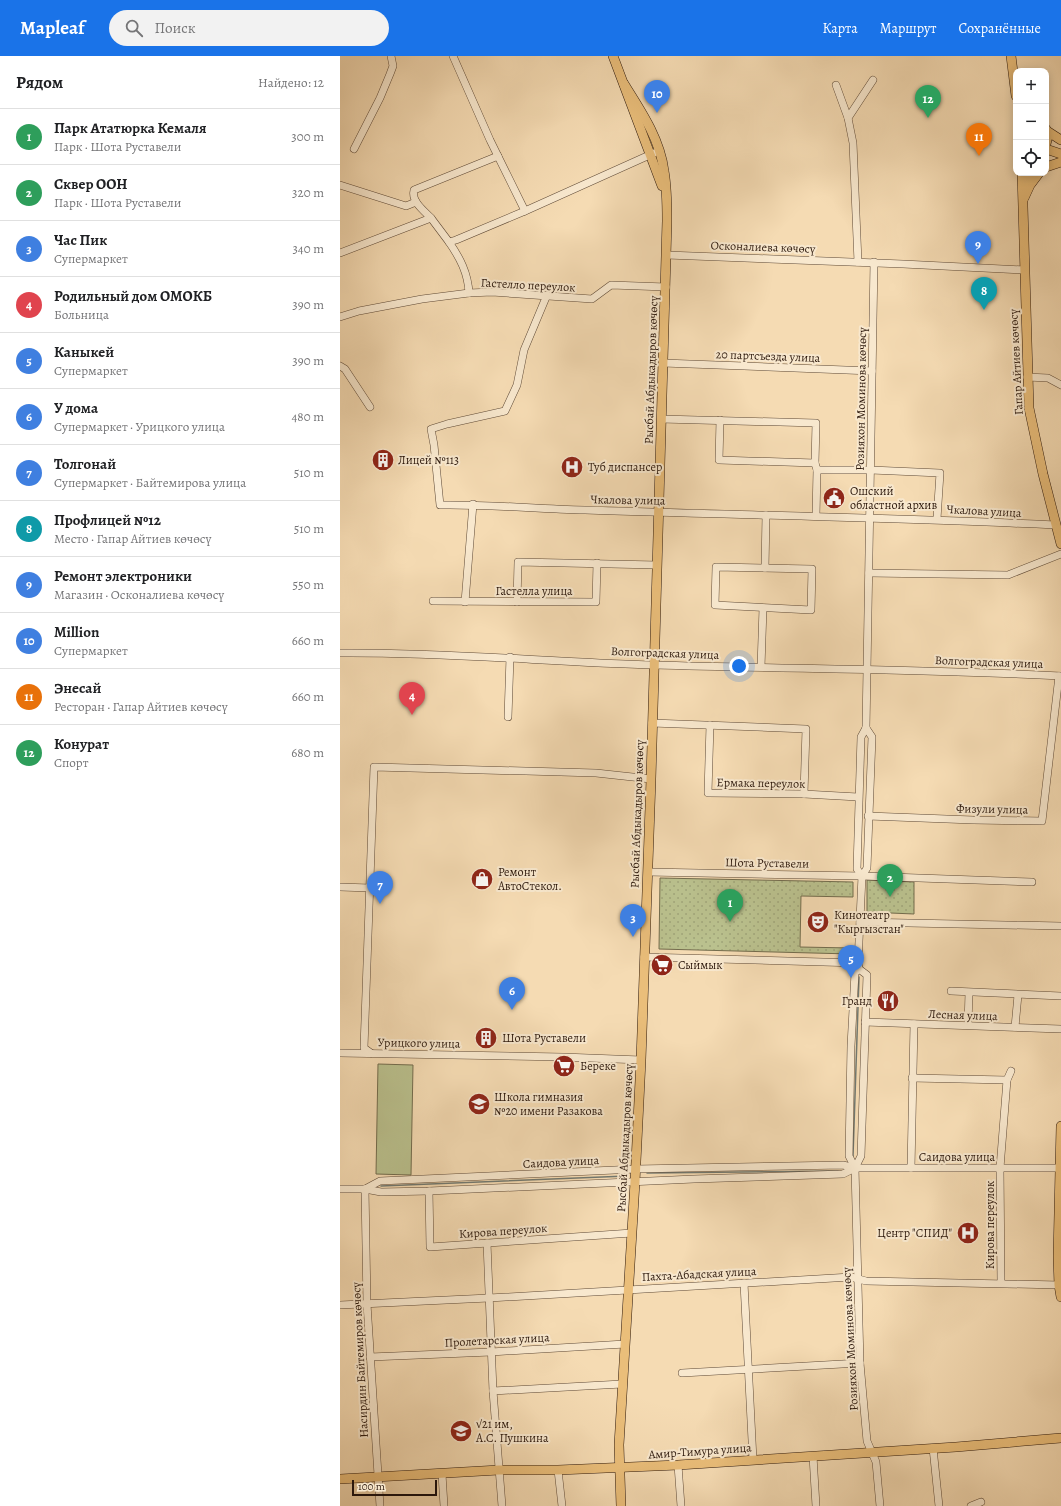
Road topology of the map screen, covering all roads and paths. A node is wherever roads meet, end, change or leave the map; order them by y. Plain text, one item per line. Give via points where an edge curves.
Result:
1 (391, 56) edge
2 (453, 56) edge
3 (613, 56) edge
4 (1012, 56) edge
5 (1015, 68) edge
6 (873, 80) dead end
7 (624, 84) junction
8 (836, 85) dead end
9 (848, 118) junction
10 (1049, 131) edge
11 (1061, 140) edge
12 (354, 149) dead end
13 (1049, 150) edge
14 (660, 151) junction
15 (1061, 154) edge
16 (650, 155) junction
17 (498, 156) junction
18 (1049, 159) edge
19 (1061, 161) edge
20 (1049, 166) edge
21 (1022, 176) edge
22 (1028, 176) edge
23 (1037, 176) edge
24 (340, 185) edge
25 (666, 195) junction
26 (1023, 201) junction
27 (416, 202) junction
28 (525, 211) junction
29 (430, 218) junction
30 (449, 242) junction
31 (340, 252) edge
32 (667, 255) junction
33 (858, 262) junction
34 (874, 262) junction
35 (1024, 270) junction
36 (666, 287) junction
37 (469, 293) junction
38 (547, 295) junction
39 (340, 317) edge
40 (663, 363) junction
41 (340, 366) edge
42 (872, 371) junction
43 (1027, 377) junction
44 (1061, 384) edge
45 (370, 407) dead end
46 (661, 419) junction
47 (720, 420) junction
48 (816, 466) junction
49 (870, 470) junction
50 (473, 504) junction
51 (658, 512) junction
52 (766, 515) junction
53 (816, 516) junction
54 (870, 517) junction
55 (938, 519) junction
56 (1055, 525) junction
57 (1061, 544) edge
58 (1061, 554) edge
59 (597, 564) junction
60 (657, 564) junction
61 (765, 568) junction
62 (869, 573) junction
63 (433, 601) dead end
64 (465, 602) junction
65 (517, 602) junction
66 (763, 608) junction
67 (340, 653) edge
68 (510, 657) junction
69 (654, 665) junction
70 (761, 667) junction
71 (866, 670) junction
72 (1060, 676) edge
73 (508, 717) dead end
74 (652, 723) junction
75 (710, 725) junction
76 (866, 728) junction
77 (651, 779) junction
78 (804, 794) junction
79 (858, 797) junction
80 (868, 816) junction
81 (648, 872) junction
82 (862, 876) junction
83 (1032, 882) dead end
84 (340, 888) edge
85 (370, 888) junction
86 (860, 922) junction
87 (1061, 926) edge
88 (644, 957) junction
89 (859, 966) junction
90 (951, 991) dead end
91 (969, 993) junction
92 (1018, 994) junction
93 (1061, 996) edge
94 (865, 1022) junction
95 (914, 1024) junction
96 (968, 1025) junction
97 (1015, 1028) junction
98 (1061, 1029) edge
99 (340, 1053) edge
100 (371, 1053) junction
101 (641, 1060) junction
102 (1011, 1071) dead end
103 (912, 1078) junction
104 (1007, 1080) junction
105 (1061, 1126) edge
106 (855, 1168) junction
107 (911, 1168) junction
108 (1000, 1168) junction
109 (1059, 1168) junction
110 (636, 1170) junction
111 (635, 1182) junction
112 (340, 1189) edge
113 (365, 1189) junction
114 (430, 1192) junction
115 (632, 1233) junction
116 (487, 1243) junction
117 (857, 1279) junction
118 (744, 1282) junction
119 (1001, 1283) junction
120 (1059, 1285) junction
121 (628, 1290) junction
122 (489, 1298) junction
123 (1061, 1298) edge
124 (367, 1304) junction
125 (340, 1305) edge
126 (625, 1344) junction
127 (491, 1352) junction
128 (370, 1357) junction
129 (860, 1363) junction
130 (749, 1370) junction
131 (682, 1372) dead end
132 (622, 1384) junction
133 (492, 1391) junction
134 (1061, 1438) edge
135 (933, 1448) junction
136 (872, 1452) junction
137 (813, 1456) junction
138 (753, 1460) junction
139 (678, 1465) junction
140 (619, 1468) junction
141 (499, 1470) junction
142 (558, 1470) junction
143 (442, 1474) junction
144 (378, 1478) junction
145 (340, 1479) edge
146 (981, 1502) dead end
147 (380, 1506) edge
148 (444, 1506) edge
149 (502, 1506) edge
150 (562, 1506) edge
151 (621, 1506) edge
152 (681, 1506) edge
153 (816, 1506) edge
154 (880, 1506) edge
155 (939, 1506) edge
156 (971, 1506) edge

1 - 12 street via 393,66 390,74
2 - 17 street
3 - 7 main road, Рысбай Абдыкадыров көчөсү
4 - 5 main road
6 - 9 street
7 - 14 main road, Рысбай Абдыкадыров көчөсү via 651,130
7 - 16 main road, Рысбай Абдыкадыров көчөсү
8 - 9 street
9 - 33 street via 853,143
10 - 11 main road
13 - 15 main road
14 - 16 street
14 - 25 main road, Рысбай Абдыкадыров көчөсү
16 - 25 main road, Рысбай Абдыкадыров көчөсү
16 - 28 street
17 - 27 street via 414,190
17 - 28 street
18 - 19 main road
19 - 20 main road
21 - 26 main road, Гапар Айтиев көчөсү
22 - 26 main road, Гапар Айтиев көчөсү
23 - 26 main road
24 - 27 street via 406,206
25 - 32 main road, Рысбай Абдыкадыров көчөсү
26 - 35 main road, Гапар Айтиев көчөсү
27 - 29 street
28 - 30 street
29 - 30 street
29 - 31 street
30 - 37 street via 464,267
32 - 33 street, Осконалиева көчөсү
32 - 36 main road, Рысбай Абдыкадыров көчөсү
33 - 34 street, Осконалиева көчөсү
34 - 35 street, Осконалиева көчөсү
34 - 42 street, Розияхон Моминова көчөсү
35 - 43 main road, Гапар Айтиев көчөсү
36 - 38 street, Гастелло переулок via 611,286 592,299
36 - 40 main road, Рысбай Абдыкадыров көчөсү
37 - 38 street, Гастелло переулок
37 - 39 street, Гастелло переулок via 422,299
38 - 50 street, Чкалова улица via 524,350 517,385 505,411 431,429 440,505
40 - 42 street, 20 партсъезда улица
40 - 46 main road, Рысбай Абдыкадыров көчөсү
41 - 45 street
42 - 49 street, Розияхон Моминова көчөсү
43 - 44 street via 1048,378
43 - 56 main road, Гапар Айтиев көчөсү via 1029,408
46 - 47 street
46 - 51 main road, Рысбай Абдыкадыров көчөсү
47 - 48 street via 719,460
47 - 48 street via 816,423
48 - 49 street
48 - 53 street
49 - 54 street, Розияхон Моминова көчөсү
49 - 55 street via 940,473
50 - 51 street, Чкалова улица
50 - 64 street
51 - 52 street, Чкалова улица
51 - 60 main road, Рысбай Абдыкадыров көчөсү
52 - 53 street, Чкалова улица
52 - 61 street
53 - 54 street, Чкалова улица
54 - 55 street, Чкалова улица
54 - 62 street, Розияхон Моминова көчөсү
55 - 56 street, Чкалова улица
56 - 57 main road, Гапар Айтиев көчөсү
58 - 62 street via 1008,575
59 - 60 street
59 - 65 street, Гастелла улица via 596,602
59 - 65 street via 518,562
60 - 69 main road, Рысбай Абдыкадыров көчөсү
61 - 66 street via 716,567 715,605
61 - 66 street via 812,569 811,610
62 - 71 street, Розияхон Моминова көчөсү
63 - 64 street, Гастелла улица
64 - 65 street, Гастелла улица
66 - 70 street
67 - 68 street, Волгоградская улица
68 - 69 street, Волгоградская улица
68 - 73 street
69 - 70 street, Волгоградская улица
69 - 74 main road, Рысбай Абдыкадыров көчөсү
70 - 71 street, Волгоградская улица
71 - 72 street, Волгоградская улица
71 - 76 street, Розияхон Моминова көчөсү
72 - 80 street, Физули улица via 1042,821
74 - 75 street
74 - 77 main road, Рысбай Абдыкадыров көчөсү
75 - 78 street via 806,730
75 - 78 street, Ермака переулок via 708,793
76 - 79 street, Розияхон Моминова көчөсү via 862,737
76 - 80 street, Розияхон Моминова көчөсү via 872,737
77 - 81 main road, Рысбай Абдыкадыров көчөсү
77 - 85 street via 596,773 374,767
78 - 79 street, Ермака переулок
79 - 82 street, Розияхон Моминова көчөсү via 857,869
80 - 82 street, Розияхон Моминова көчөсү via 867,868
81 - 82 street, Шота Руставели
81 - 88 main road, Рысбай Абдыкадыров көчөсү
82 - 83 street, Шота Руставели
82 - 86 street, Розияхон Моминова көчөсү
84 - 85 street
85 - 100 street via 364,1048
86 - 87 street
86 - 89 street, Розияхон Моминова көчөсү
88 - 89 street
88 - 101 main road, Рысбай Абдыкадыров көчөсү
89 - 94 street, Розияхон Моминова көчөсү via 867,975
89 - 106 street, Розияхон Моминова көчөсү via 855,973 851,1046 849,1156
90 - 91 street
91 - 92 street
91 - 96 street
92 - 93 street
92 - 97 street
94 - 95 street, Лесная улица
94 - 106 street, Розияхон Моминова көчөсү via 861,1156
95 - 96 street, Лесная улица
95 - 103 street
96 - 97 street, Лесная улица
97 - 98 street, Лесная улица
99 - 100 street, Урицкого улица
100 - 101 street, Урицкого улица
101 - 110 main road, Рысбай Абдыкадыров көчөсү
102 - 104 street, Кирова переулок
103 - 104 street
103 - 107 street
104 - 108 street, Кирова переулок
105 - 109 main road
106 - 107 street, Саидова улица
106 - 110 street, Саидова улица via 843,1165
106 - 111 street, Саидова улица via 843,1174
106 - 117 street, Розияхон Моминова көчөсү
107 - 108 street, Саидова улица
108 - 109 street, Саидова улица
108 - 119 street, Кирова переулок
109 - 120 main road
110 - 111 main road, Рысбай Абдыкадыров көчөсү
110 - 113 street, Саидова улица via 380,1182
111 - 114 street, Саидова улица
111 - 115 main road, Рысбай Абдыкадыров көчөсү
112 - 113 street, Саидова улица
113 - 114 street, Саидова улица via 381,1192
113 - 124 street, Насирдин Байтемиров көчөсү
114 - 116 street, Кирова переулок via 430,1247
115 - 116 street, Кирова переулок
115 - 121 main road, Рысбай Абдыкадыров көчөсү
116 - 122 street
117 - 118 street, Пахта-Абадская улица via 851,1277
117 - 119 street, Пахта-Абадская улица
117 - 129 street, Розияхон Моминова көчөсү
118 - 121 street, Пахта-Абадская улица
118 - 130 street
119 - 120 street, Пахта-Абадская улица
120 - 123 main road
121 - 122 street, Пахта-Абадская улица
121 - 126 main road, Рысбай Абдыкадыров көчөсү
122 - 124 street, Пахта-Абадская улица
122 - 127 street
124 - 125 street, Пахта-Абадская улица
124 - 128 street, Насирдин Байтемиров көчөсү
126 - 127 street, Пролетарская улица
126 - 132 main road, Рысбай Абдыкадыров көчөсү
127 - 128 street, Пролетарская улица
127 - 133 street
128 - 144 street, Насирдин Байтемиров көчөсү
129 - 130 street
129 - 136 street, Розияхон Моминова көчөсү via 867,1441
130 - 131 street
130 - 138 street
132 - 133 street
132 - 140 main road, Рысбай Абдыкадыров көчөсү
133 - 141 street
134 - 135 main road, Амир-Тимура улица
135 - 136 main road, Амир-Тимура улица
135 - 155 street
136 - 137 main road, Амир-Тимура улица
136 - 154 street, Розияхон Моминова көчөсү via 876,1462
137 - 138 main road, Амир-Тимура улица
137 - 153 street
138 - 139 main road, Амир-Тимура улица
139 - 140 main road, Амир-Тимура улица
139 - 152 street
140 - 142 main road, Амир-Тимура улица
140 - 151 main road, Рысбай Абдыкадыров көчөсү
141 - 142 main road, Амир-Тимура улица
141 - 143 main road, Амир-Тимура улица
141 - 149 street
142 - 150 street
143 - 144 main road, Амир-Тимура улица
143 - 148 street
144 - 145 main road, Амир-Тимура улица
144 - 147 street, Насирдин Байтемиров көчөсү
146 - 156 street

